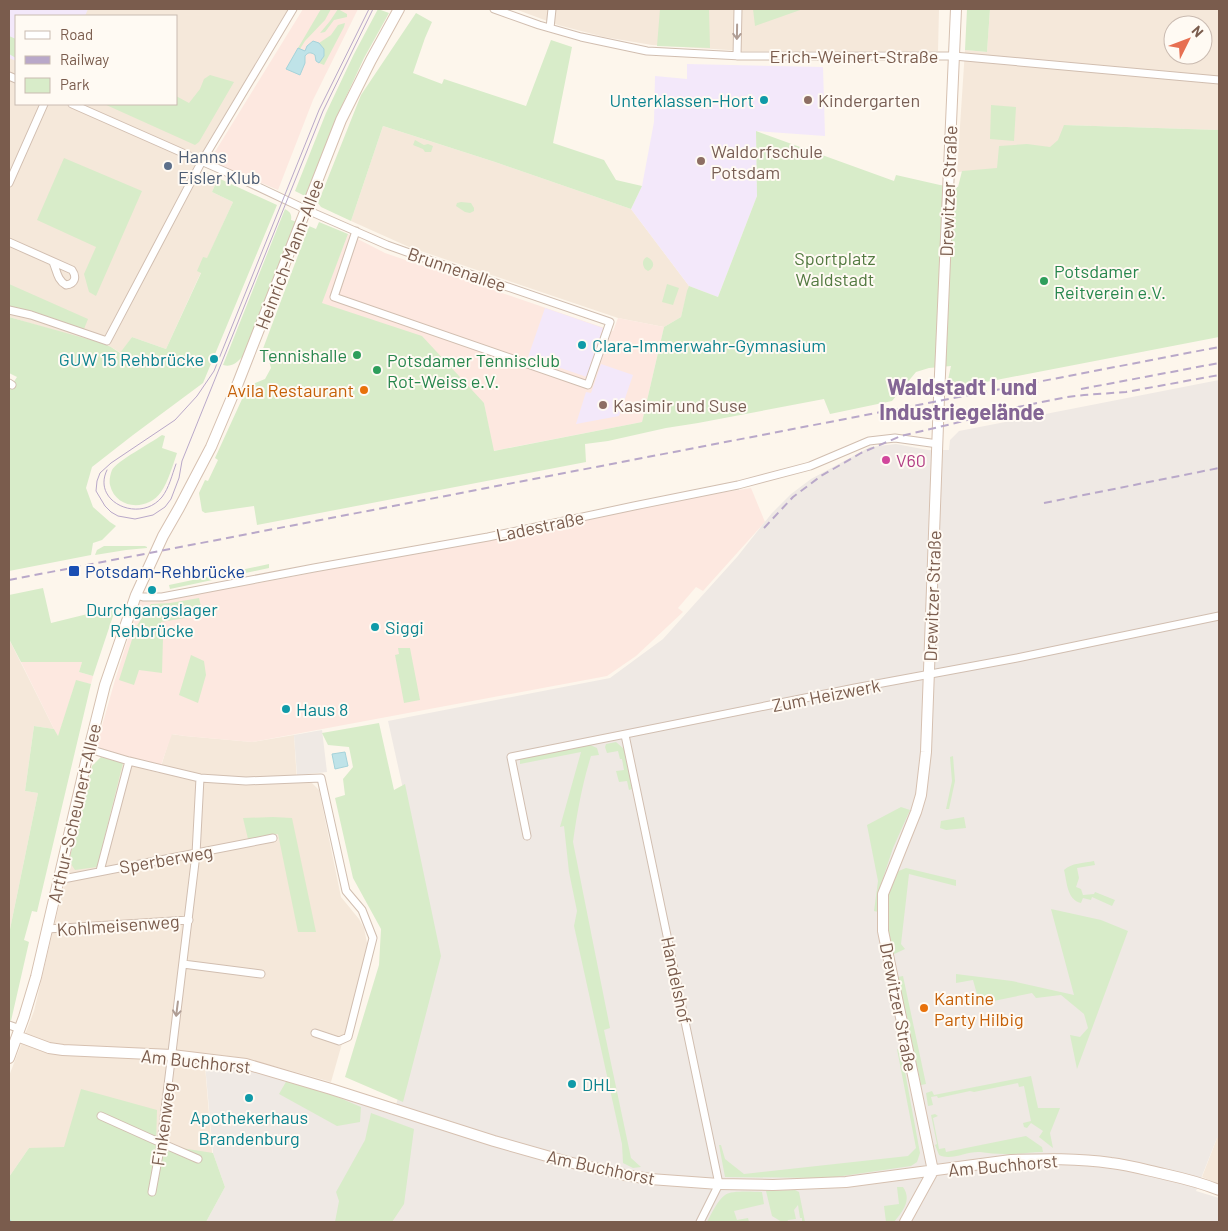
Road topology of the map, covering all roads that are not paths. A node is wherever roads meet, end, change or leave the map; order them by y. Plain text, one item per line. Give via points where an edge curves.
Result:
1 (293, 9) edge
2 (399, 9) edge
3 (494, 9) edge
4 (552, 9) edge
5 (738, 9) edge
6 (956, 9) edge
7 (550, 28) junction
8 (737, 56) junction
9 (954, 56) junction
10 (1219, 80) edge
11 (44, 105) edge
12 (74, 105) edge
13 (202, 161) junction
14 (9, 183) edge
15 (307, 210) junction
16 (356, 231) junction
17 (9, 242) edge
18 (54, 262) dead end
19 (9, 310) edge
20 (938, 444) junction
21 (146, 570) joint
22 (136, 596) junction
23 (1219, 616) edge
24 (929, 675) junction
25 (625, 735) junction
26 (89, 749) junction
27 (129, 762) junction
28 (200, 778) junction
29 (527, 836) dead end
30 (273, 838) dead end
31 (196, 854) junction
32 (100, 871) junction
33 (58, 880) junction
34 (189, 920) junction
35 (47, 929) junction
36 (183, 964) junction
37 (261, 974) dead end
38 (9, 1025) edge
39 (18, 1033) junction
40 (315, 1033) dead end
41 (172, 1055) junction
42 (9, 1058) edge
43 (101, 1116) dead end
44 (161, 1144) junction
45 (198, 1159) dead end
46 (932, 1171) junction
47 (719, 1184) junction
48 (1219, 1190) edge
49 (152, 1192) dead end
50 (700, 1222) edge
51 (905, 1222) edge

1 - 13 street
2 - 15 main road, Heinrich-Mann-Allee via 341,120
3 - 7 street, Erich-Weinert-Straße
4 - 7 street
5 -> 8 street
6 - 9 main road, Drewitzer Straße
7 - 8 street, Erich-Weinert-Straße via 581,38 647,51
8 - 9 street, Erich-Weinert-Straße
9 - 10 street, Erich-Weinert-Straße
9 - 20 main road, Drewitzer Straße
11 - 14 street
12 - 13 street, Brunnenallee
13 - 15 street, Brunnenallee
13 - 19 street via 107,341
15 - 16 street, Brunnenallee
15 - 21 main road, Heinrich-Mann-Allee via 211,447
16 - 16 street, Brunnenallee via 387,245 610,322 588,384 334,297
17 - 18 street
20 - 22 street, Ladestraße via 895,438 870,441 810,466 738,485 488,537 162,597
20 - 24 main road, Drewitzer Straße
21 - 22 main road, Arthur-Scheunert-Allee
22 - 26 main road, Arthur-Scheunert-Allee via 106,685
23 - 24 street, Zum Heizwerk
24 - 25 street, Zum Heizwerk
24 - 46 main road, Drewitzer Straße via 921,795 883,894 883,932
25 - 29 street, Zum Heizwerk via 511,757
25 - 47 street, Handelshof
26 - 27 street
26 - 33 main road, Arthur-Scheunert-Allee
27 - 28 street
27 - 32 street
28 - 31 street, Finkenweg
28 - 40 street via 246,781 321,778 346,891 362,910 373,938 348,1037 339,1041
30 - 31 street, Sperberweg
31 - 32 street, Sperberweg
31 - 34 street, Finkenweg
32 - 33 street, Sperberweg
33 - 35 main road, Arthur-Scheunert-Allee
34 - 35 street, Kohlmeisenweg
34 - 36 street, Finkenweg
35 - 39 main road, Arthur-Scheunert-Allee
36 - 37 street
36 -> 41 street, Finkenweg
38 - 39 street
39 - 41 main road, Am Buchhorst via 42,1045 63,1050
39 - 42 main road, Arthur-Scheunert-Allee
41 - 44 street, Finkenweg
41 - 47 main road, Am Buchhorst via 246,1064 494,1141 610,1172 650,1179
43 - 44 street
44 - 45 street
44 - 49 street, Finkenweg
46 - 47 main road, Am Buchhorst via 846,1182
46 - 48 main road, Am Buchhorst via 1011,1160 1078,1160 1134,1167
46 - 51 main road
47 - 50 street

